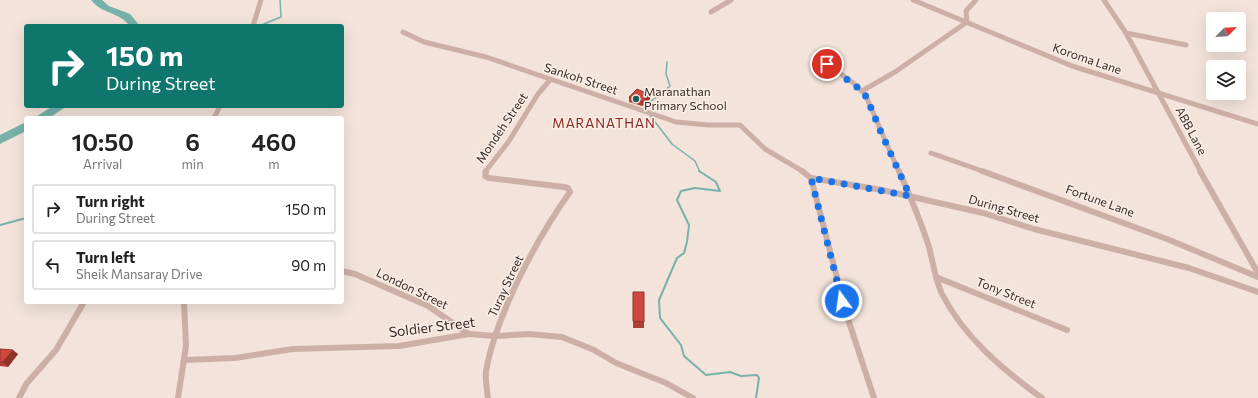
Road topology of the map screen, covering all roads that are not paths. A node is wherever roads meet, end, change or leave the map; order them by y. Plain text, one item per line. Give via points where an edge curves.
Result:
1 (260, 0) edge
2 (732, 0) edge
3 (913, 0) edge
4 (976, 0) edge
5 (1104, 1) edge
6 (711, 12) dead end
7 (967, 22) junction
8 (254, 24) edge
9 (402, 32) dead end
10 (1126, 33) junction
11 (1186, 45) dead end
12 (827, 64) dead end
13 (550, 80) junction
14 (862, 91) junction
15 (1159, 93) junction
16 (1258, 124) edge
17 (931, 153) dead end
18 (811, 178) junction
19 (570, 192) joint
20 (910, 196) junction
21 (344, 271) edge
22 (1258, 273) edge
23 (936, 277) junction
24 (1258, 277) edge
25 (1258, 292) edge
26 (83, 304) edge
27 (184, 304) edge
28 (1068, 330) dead end
29 (469, 334) junction
30 (496, 336) junction
31 (185, 360) junction
32 (19, 398) edge
33 (178, 398) edge
34 (488, 398) edge
35 (693, 398) edge
36 (874, 398) edge
37 (1042, 398) edge

1 - 8 street
2 - 6 street
3 - 7 street, Koroma Lane
4 - 7 street via 966,11
5 - 10 street, ABB Lane
7 - 14 street via 895,72
7 - 15 street, Koroma Lane via 1056,60
9 - 13 street, Sankoh Street via 424,42 486,57
10 - 11 street
10 - 15 street, ABB Lane
12 - 14 street
13 - 18 street, Sankoh Street via 676,122 740,125 765,149
13 - 19 street, Mondeh Street via 538,94 509,141 487,168 485,176 564,187
14 - 20 street
15 - 16 street, Koroma Lane
15 - 22 street, ABB Lane
17 - 24 street, Fortune Lane via 1006,178 1222,259
18 - 20 street, During Street
18 - 36 street via 856,350
19 - 30 street, Turay Street via 553,216 516,286
20 - 23 street via 928,245
20 - 25 street, During Street via 1189,268
21 - 29 street, London Street via 428,306
23 - 28 street, Tony Street
23 - 37 street via 947,304 979,344 1021,383
26 - 32 street via 56,350 31,376
27 - 31 street
29 - 30 street, Soldier Street
29 - 31 street, Soldier Street via 399,346 293,349 235,358
30 - 34 street, Turay Street via 486,372
30 - 35 street, Soldier Street via 529,334 562,337 666,383
31 - 33 street

